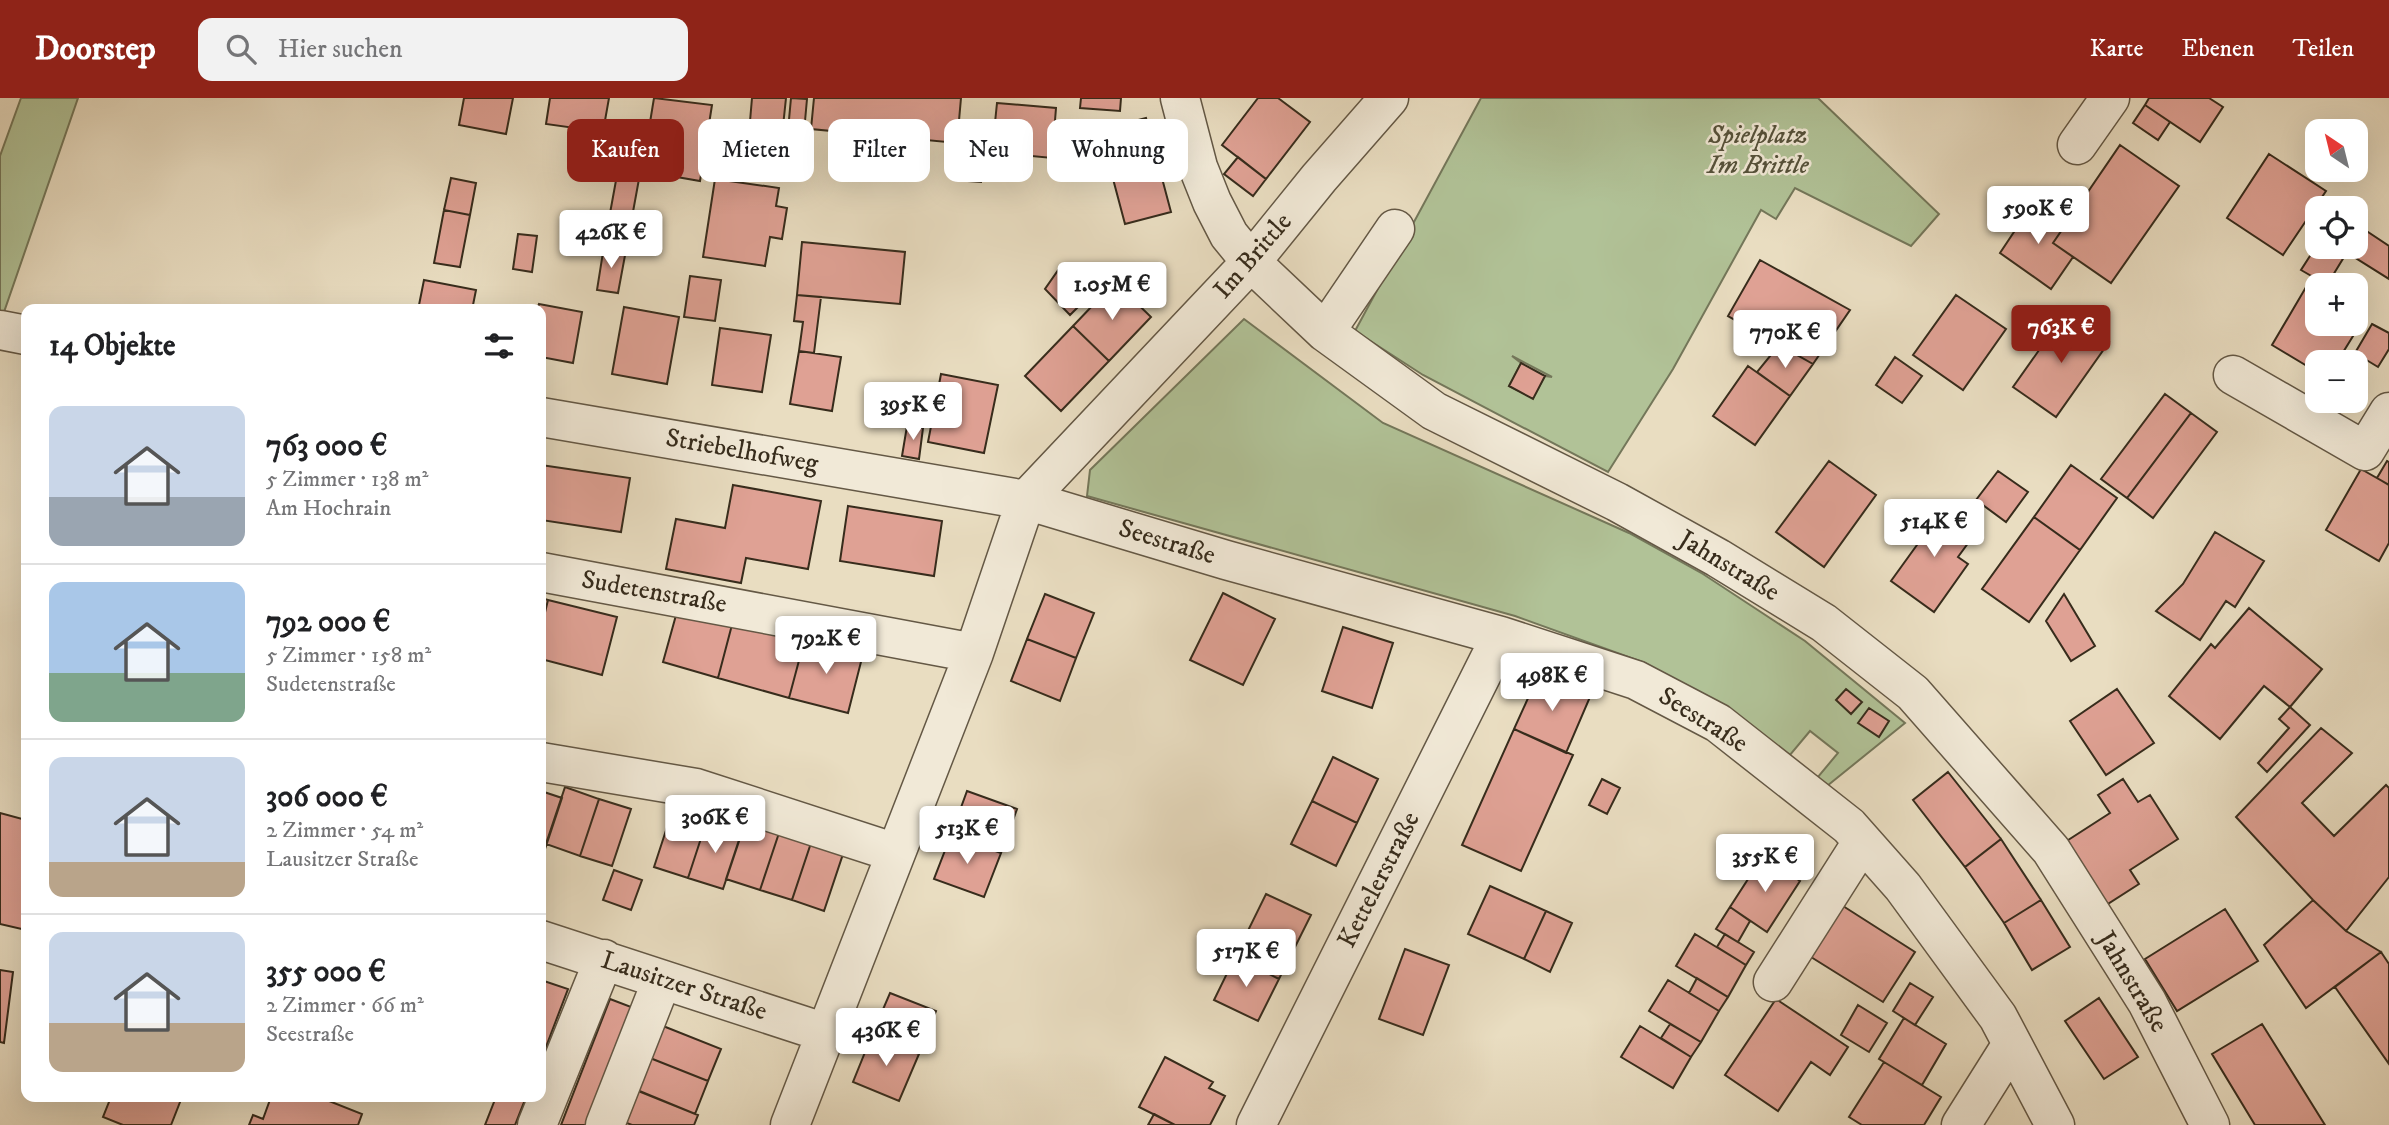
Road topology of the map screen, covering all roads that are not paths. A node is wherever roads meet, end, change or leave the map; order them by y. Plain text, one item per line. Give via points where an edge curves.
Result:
1 (1180, 98) edge
2 (1389, 98) edge
3 (2110, 98) edge
4 (2077, 145) dead end
5 (1395, 229) dead end
6 (1251, 262) junction
7 (0, 330) edge
8 (1325, 332) junction
9 (21, 334) edge
10 (2233, 375) dead end
11 (2389, 412) edge
12 (546, 418) edge
13 (1026, 500) junction
14 (546, 573) edge
15 (1502, 636) junction
16 (974, 653) junction
17 (546, 763) edge
18 (1862, 842) junction
19 (896, 853) junction
20 (546, 942) edge
21 (604, 959) junction
22 (662, 980) junction
23 (1773, 982) dead end
24 (826, 1032) junction
25 (2012, 1044) junction
26 (537, 1125) edge
27 (605, 1125) edge
28 (790, 1125) edge
29 (1256, 1125) edge
30 (1961, 1125) edge
31 (2055, 1125) edge
32 (2210, 1125) edge

1 - 6 street, Jahnstraße via 1212,202 1229,235
2 - 6 street, Im Brittle
3 - 4 street
5 - 8 street
6 - 8 street, Jahnstraße
6 - 13 street, Im Brittle
7 - 9 street
8 - 32 street, Jahnstraße via 1434,411 1617,502 1730,565 1824,624 1913,693 2051,850 2147,1002
10 - 11 street via 2365,451
12 - 13 street, Striebelhofweg
13 - 15 street, Seestraße
13 - 16 street
14 - 16 street, Sudetenstraße
15 - 18 street, Seestraße via 1636,680 1718,723 1849,826
15 - 29 street, Kettelerstraße
16 - 19 street
17 - 19 street via 696,788
18 - 23 street
18 - 25 street, Seestraße via 1911,898 1998,1017
19 - 24 street
20 - 21 street, Lausitzer Straße
21 - 22 street, Lausitzer Straße
21 - 26 street
22 - 24 street, Lausitzer Straße
22 - 27 street
24 - 28 street
25 - 30 street
25 - 31 street, Seestraße

